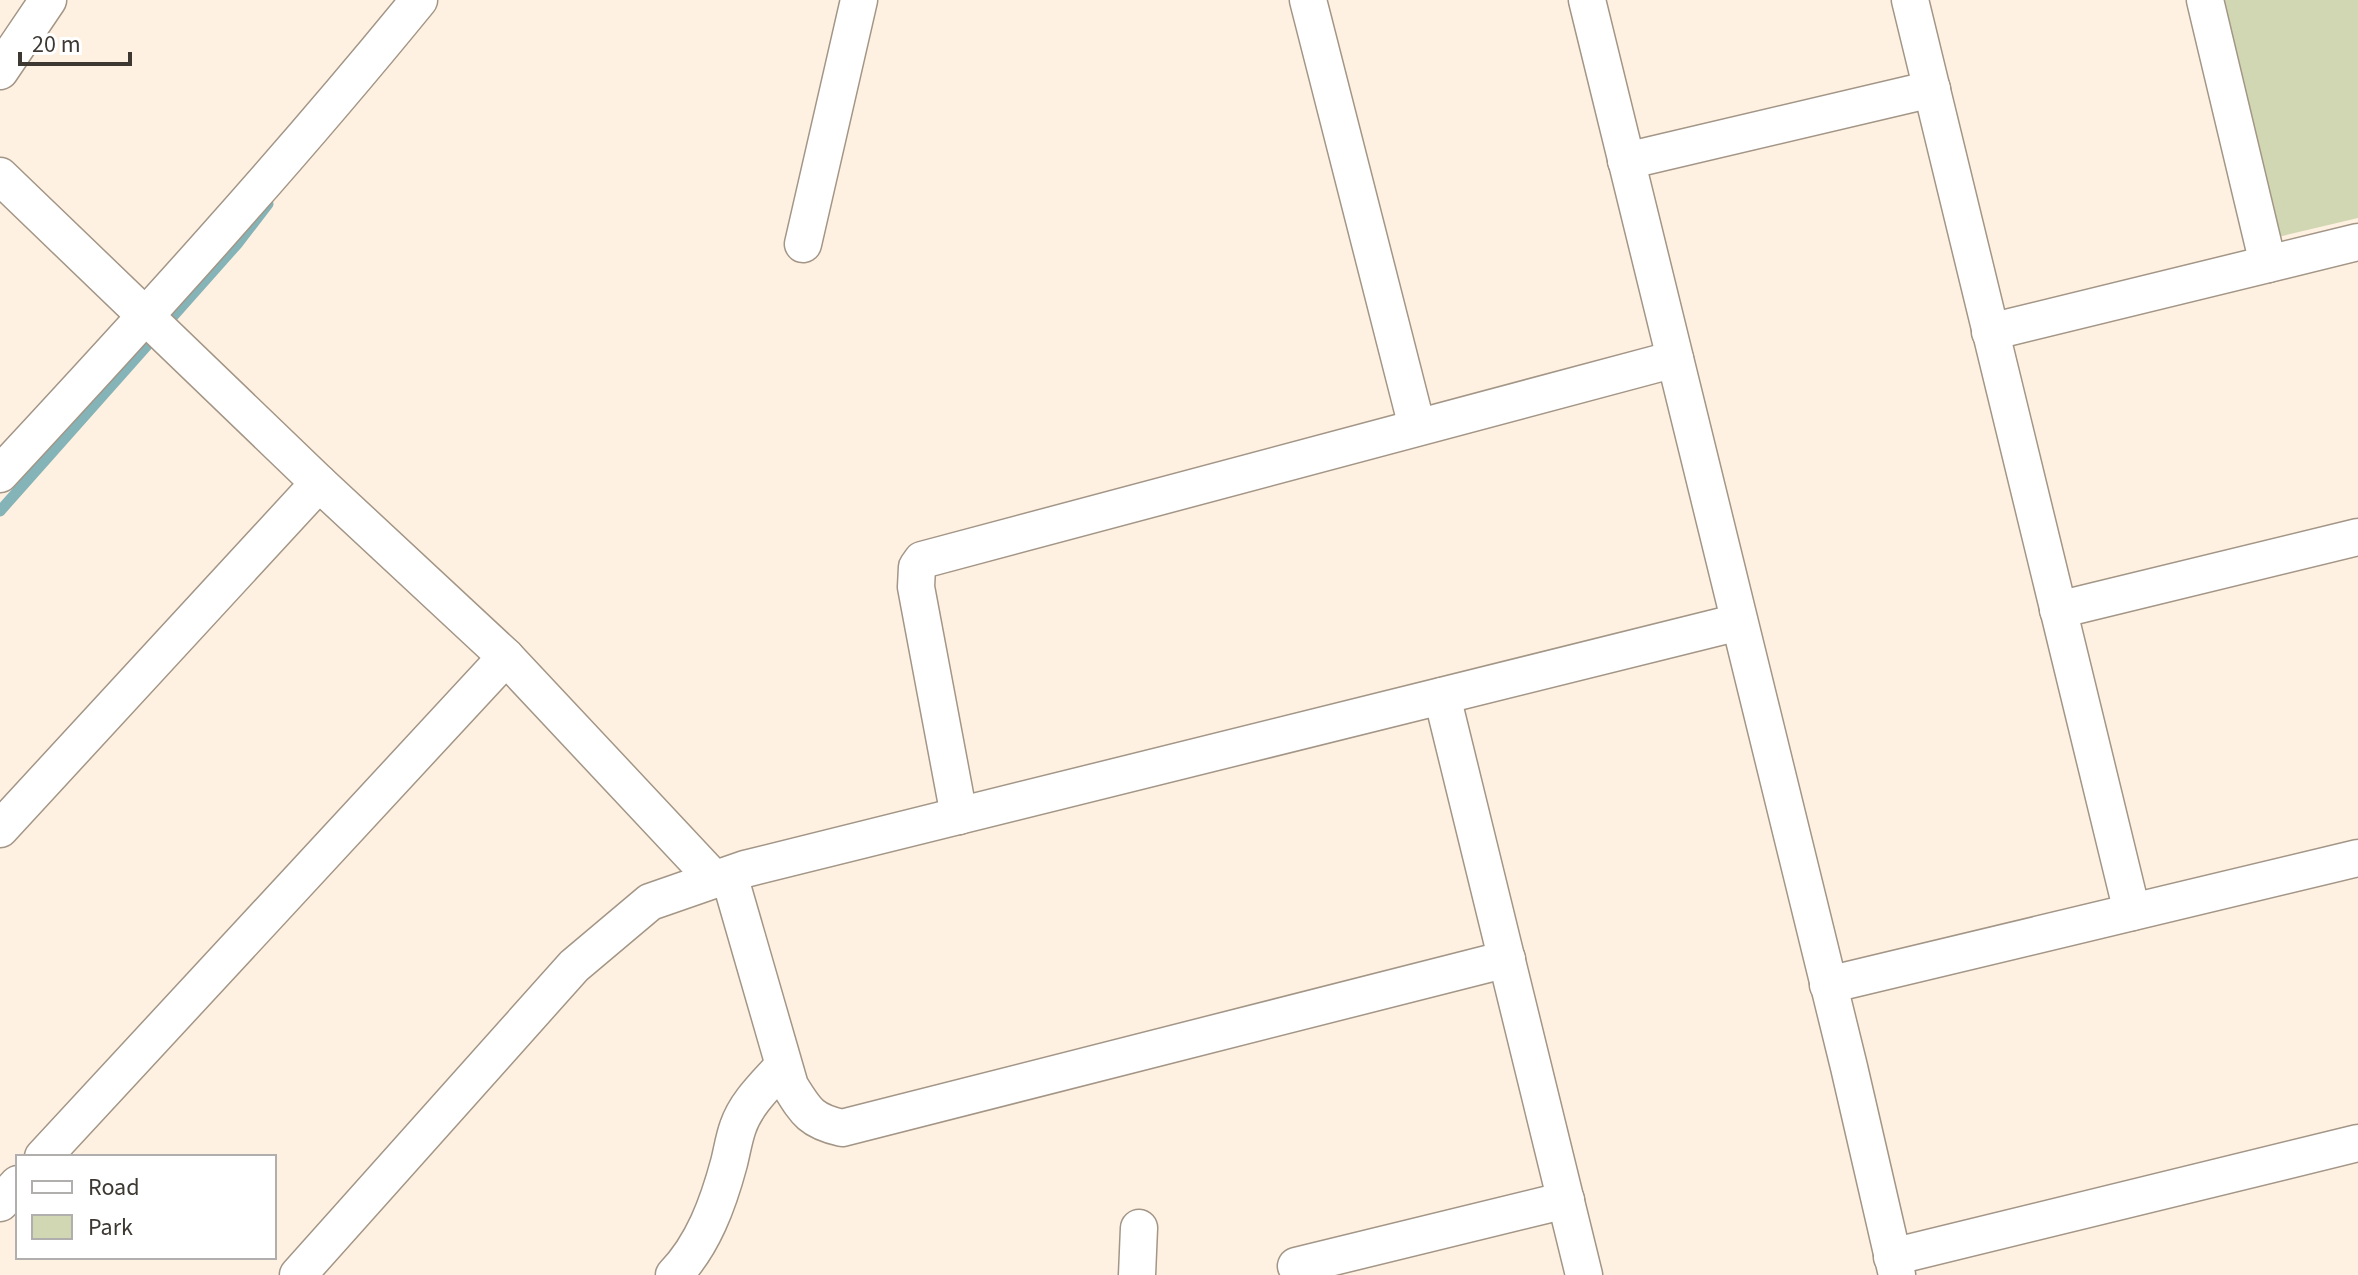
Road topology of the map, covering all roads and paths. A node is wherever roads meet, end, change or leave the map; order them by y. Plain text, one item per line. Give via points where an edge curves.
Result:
1 (48, 0) edge
2 (419, 0) edge
3 (859, 0) edge
4 (1308, 0) edge
5 (1587, 0) edge
6 (1910, 0) edge
7 (2205, 0) edge
8 (0, 71) edge
9 (1932, 89) junction
10 (1626, 161) junction
11 (0, 176) edge
12 (2358, 242) edge
13 (803, 244) dead end
14 (2268, 264) junction
15 (159, 328) junction
16 (1990, 332) junction
17 (1675, 359) junction
18 (1417, 427) junction
19 (0, 474) edge
20 (319, 483) junction
21 (2358, 537) edge
22 (2058, 610) junction
23 (1739, 622) junction
24 (506, 657) junction
25 (1442, 696) junction
26 (959, 816) junction
27 (0, 829) edge
28 (2358, 858) edge
29 (722, 877) junction
30 (2132, 912) junction
31 (1507, 959) junction
32 (1828, 985) junction
33 (783, 1066) junction
34 (2358, 1143) edge
35 (45, 1155) edge
36 (16, 1186) edge
37 (1566, 1200) junction
38 (0, 1203) edge
39 (1139, 1228) dead end
40 (1296, 1266) dead end
41 (1894, 1266) edge
42 (298, 1275) edge
43 (674, 1275) edge
44 (1137, 1275) edge
45 (1584, 1275) edge

1 - 8 street
2 - 15 street
3 - 13 street
4 - 18 street
5 - 10 street
6 - 9 street
7 - 14 street
9 - 10 street
9 - 16 street
10 - 17 street
11 - 15 street
12 - 14 street
14 - 16 street
15 - 19 street
15 - 20 street
16 - 22 street
17 - 18 street
17 - 23 street
18 - 26 street via 922,560 916,587
20 - 24 street
20 - 27 street
21 - 22 street
22 - 30 street
23 - 25 street
23 - 32 street
24 - 29 street
24 - 35 street
25 - 26 street
25 - 31 street
26 - 29 street
28 - 30 street
29 - 33 street
29 - 42 street via 650,902 574,966
30 - 32 street
31 - 33 street via 842,1128 819,1123 804,1109
31 - 37 street
32 - 41 street
33 - 43 street via 738,1124 709,1223
34 - 41 street
36 - 38 street
37 - 40 street
37 - 45 street
39 - 44 street

